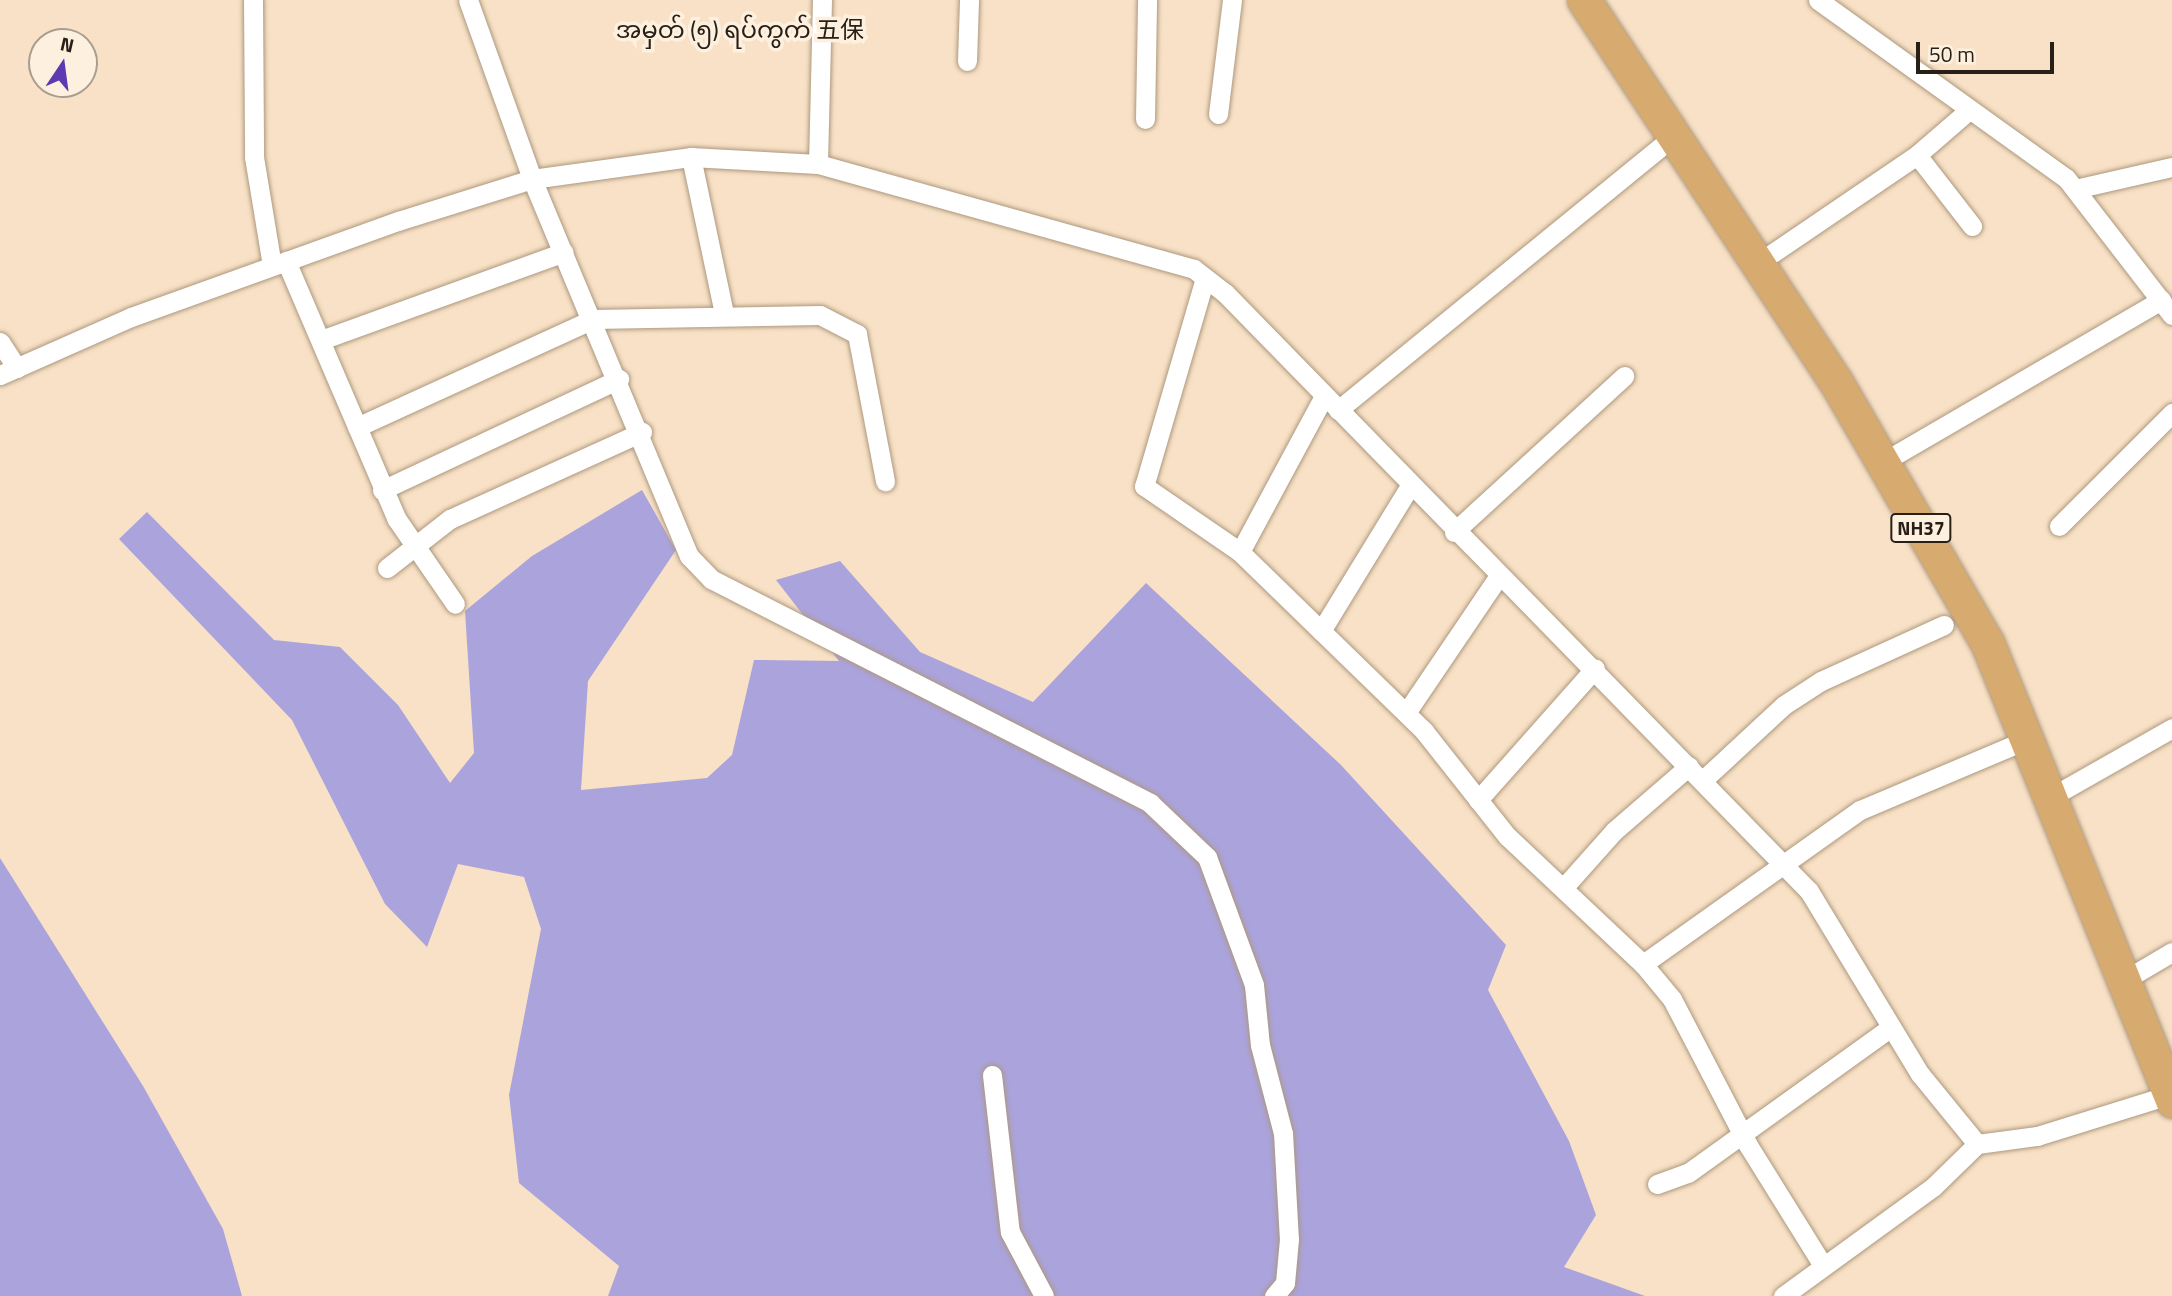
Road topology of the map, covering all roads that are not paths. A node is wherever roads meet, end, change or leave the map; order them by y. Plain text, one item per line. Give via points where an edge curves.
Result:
1 (253, 0) edge
2 (468, 0) edge
3 (822, 0) edge
4 (969, 0) edge
5 (1147, 0) edge
6 (1232, 0) edge
7 (1584, 0) edge
8 (1818, 0) edge
9 (967, 61) dead end
10 (1969, 110) junction
11 (1218, 114) dead end
12 (1145, 119) dead end
13 (1674, 136) junction
14 (1917, 155) junction
15 (691, 158) junction
16 (818, 164) junction
17 (2172, 167) edge
18 (532, 179) junction
19 (2076, 189) junction
20 (1972, 226) dead end
21 (564, 252) junction
22 (1758, 263) junction
23 (279, 264) junction
24 (1205, 278) junction
25 (2166, 308) edge
26 (724, 314) junction
27 (593, 320) junction
28 (321, 340) junction
29 (0, 342) edge
30 (9, 371) edge
31 (1624, 376) dead end
32 (619, 379) junction
33 (1331, 403) junction
34 (2172, 413) edge
35 (357, 427) junction
36 (642, 432) junction
37 (1883, 462) junction
38 (885, 481) dead end
39 (1410, 486) junction
40 (382, 490) junction
41 (2059, 526) dead end
42 (1454, 532) junction
43 (416, 547) junction
44 (1240, 552) junction
45 (387, 569) dead end
46 (1498, 577) junction
47 (455, 604) dead end
48 (1944, 625) dead end
49 (1321, 631) junction
50 (1595, 668) junction
51 (1406, 713) junction
52 (2172, 728) edge
53 (2026, 740) junction
54 (1696, 773) junction
55 (2049, 798) junction
56 (1478, 800) junction
57 (1782, 863) junction
58 (1565, 886) junction
59 (2172, 952) edge
60 (1643, 964) junction
61 (2121, 982) junction
62 (1891, 1027) junction
63 (992, 1075) dead end
64 (2171, 1098) edge
65 (1741, 1131) junction
66 (1977, 1144) junction
67 (1657, 1184) dead end
68 (1822, 1264) junction
69 (1044, 1296) edge
70 (1274, 1296) edge
71 (1783, 1296) edge

1 - 23 street via 254,157
2 - 18 street
3 - 16 street
4 - 9 street
5 - 12 street
6 - 11 street
7 - 13 highway, NH37
8 - 10 street
10 - 14 street
10 - 19 street
13 - 22 highway, NH37
13 - 33 street
14 - 20 street
14 - 22 street
15 - 16 street
15 - 18 street
15 - 26 street
16 - 24 street via 1167,261
17 - 19 street
18 - 21 street
18 - 23 street
19 - 25 street
21 - 27 street
21 - 28 street
22 - 37 highway, NH37
23 - 28 street
23 - 30 street via 131,317
24 - 33 street
24 - 44 street via 1144,486
25 - 37 street
26 - 27 street
26 - 38 street via 820,315 857,334
27 - 32 street
27 - 35 street
28 - 35 street
29 - 30 street
31 - 42 street
32 - 36 street
32 - 40 street
33 - 39 street
33 - 44 street
34 - 41 street
35 - 40 street
36 - 43 street via 450,519
36 - 70 street via 689,556 711,579 1150,803 1207,857 1254,985 1260,1045 1283,1133 1289,1239 1285,1283
37 - 53 highway, NH37 via 1987,642
39 - 42 street
39 - 49 street
40 - 43 street
42 - 46 street
43 - 45 street
43 - 47 street
44 - 49 street
46 - 50 street
46 - 51 street
48 - 54 street via 1821,681
49 - 51 street
50 - 54 street
50 - 56 street
51 - 56 street
52 - 55 street
53 - 55 highway, NH37
53 - 57 street via 1860,810
54 - 57 street
54 - 58 street via 1614,831
55 - 61 highway, NH37
56 - 58 street via 1507,836
57 - 60 street
57 - 62 street via 1809,891
58 - 60 street
59 - 61 street
60 - 65 street via 1672,999
61 - 64 highway, NH37
62 - 65 street
62 - 66 street
63 - 69 street via 1010,1232
64 - 66 street via 2037,1136
65 - 67 street via 1688,1173
65 - 68 street
66 - 68 street via 1933,1187
68 - 71 street

